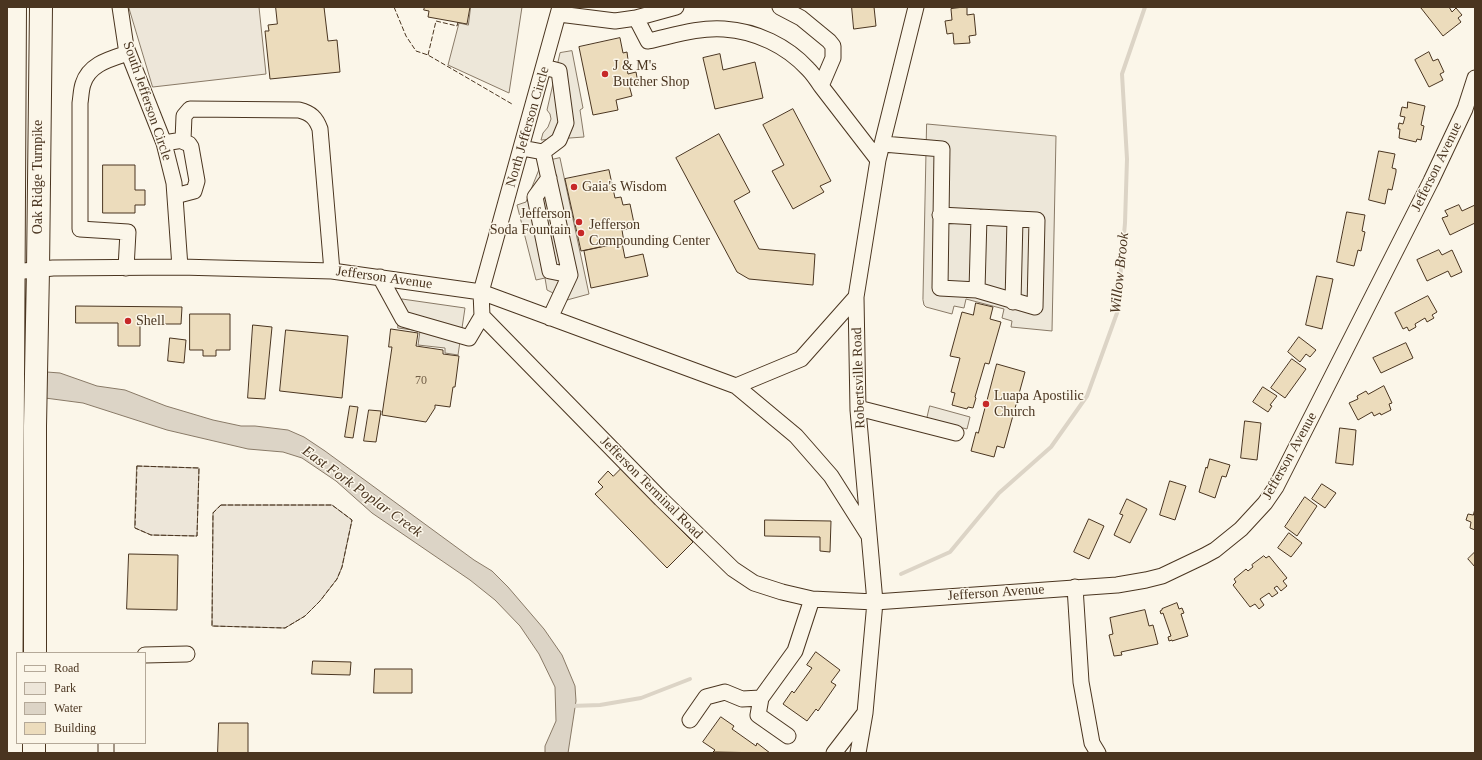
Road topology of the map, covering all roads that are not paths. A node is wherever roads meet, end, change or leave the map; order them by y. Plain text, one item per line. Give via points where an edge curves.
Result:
1 (15, 7) edge
2 (41, 7) edge
3 (120, 7) edge
4 (676, 7) edge
5 (780, 7) edge
6 (916, 7) edge
7 (560, 10) edge
8 (636, 18) junction
9 (128, 53) junction
10 (544, 67) junction
11 (1475, 78) edge
12 (821, 86) junction
13 (1472, 98) edge
14 (182, 141) junction
15 (164, 143) junction
16 (883, 144) junction
17 (522, 148) junction
18 (544, 152) junction
19 (878, 160) junction
20 (175, 196) junction
21 (940, 216) junction
22 (979, 217) junction
23 (1015, 219) junction
24 (180, 266) junction
25 (126, 268) junction
26 (38, 270) junction
27 (332, 271) junction
28 (14, 272) junction
29 (380, 277) junction
30 (977, 290) junction
31 (481, 292) junction
32 (856, 296) junction
33 (1013, 302) junction
34 (482, 316) junction
35 (550, 318) junction
36 (736, 386) junction
37 (858, 408) junction
38 (956, 432) dead end
39 (869, 536) junction
40 (35, 556) junction
41 (9, 558) edge
42 (1075, 587) junction
43 (812, 599) junction
44 (876, 602) junction
45 (35, 652) edge
46 (15, 654) edge
47 (187, 654) dead end
48 (146, 655) edge
49 (761, 698) junction
50 (865, 713) junction
51 (690, 720) dead end
52 (788, 736) dead end
53 (12, 753) edge
54 (834, 753) edge
55 (858, 753) edge
56 (1098, 753) edge

1 - 28 highway, Oak Ridge Turnpike
2 - 26 highway, Oak Ridge Turnpike
3 - 9 street, South Jefferson Circle
4 - 8 street
5 - 12 street via 802,18 833,46 833,58
6 - 16 street, Robertsville Road
7 - 8 street via 615,21
7 - 10 street, North Jefferson Circle
8 - 12 street via 648,41 724,28 767,39 786,49 808,69
9 - 15 street, South Jefferson Circle
9 - 25 street via 102,62 89,73 83,83 80,103 80,229 128,232
10 - 17 street, North Jefferson Circle
10 - 18 street via 559,71 566,123 559,140
11 - 13 street, Jefferson Avenue
12 - 19 street
13 - 42 street, Jefferson Avenue via 1290,460 1265,502 1241,529 1215,550 1162,576 1117,585
14 - 15 street
14 - 20 street via 191,147 197,184 194,190
14 - 27 street via 184,116 190,108 308,112 320,129
15 - 20 street, South Jefferson Circle
16 - 19 street, Robertsville Road
16 - 21 street via 942,149
17 - 18 street
17 - 31 street, North Jefferson Circle
18 - 35 street via 549,178 535,198 550,271 570,275
19 - 32 street, Robertsville Road
20 - 24 street, South Jefferson Circle
21 - 22 street
21 - 30 street via 940,288
22 - 23 street
22 - 30 street
23 - 33 street
23 - 33 street via 1037,220 1035,307
24 - 25 street, Jefferson Avenue
24 - 27 street, Jefferson Avenue
25 - 26 street, Jefferson Avenue
26 - 28 street, Jefferson Avenue
26 - 40 highway, Oak Ridge Turnpike
27 - 29 street, Jefferson Avenue
28 - 41 highway, Oak Ridge Turnpike
29 - 31 street, Jefferson Avenue
29 - 34 street via 403,319 469,338
30 - 33 street
31 - 34 street
31 - 35 street, Jefferson Avenue
32 - 36 street via 801,359
32 - 37 street, Robertsville Road
34 - 43 street, Jefferson Terminal Road via 733,569 754,583
35 - 36 street, Jefferson Avenue
36 - 39 street, Jefferson Avenue via 796,436 831,476
37 - 38 street
37 - 39 street, Robertsville Road
39 - 44 street, Robertsville Road
40 - 41 street
40 - 45 highway, Oak Ridge Turnpike
41 - 46 highway, Oak Ridge Turnpike
42 - 44 street, Jefferson Avenue
42 - 56 street via 1081,682 1092,744
43 - 44 street, Jefferson Terminal Road
43 - 49 street via 794,651
44 - 50 street, Robertsville Road
46 - 53 highway, Oak Ridge Turnpike
47 - 48 street
49 - 51 street via 742,699 725,692 706,697
49 - 52 street via 758,715
50 - 54 street
50 - 55 street, Robertsville Road

